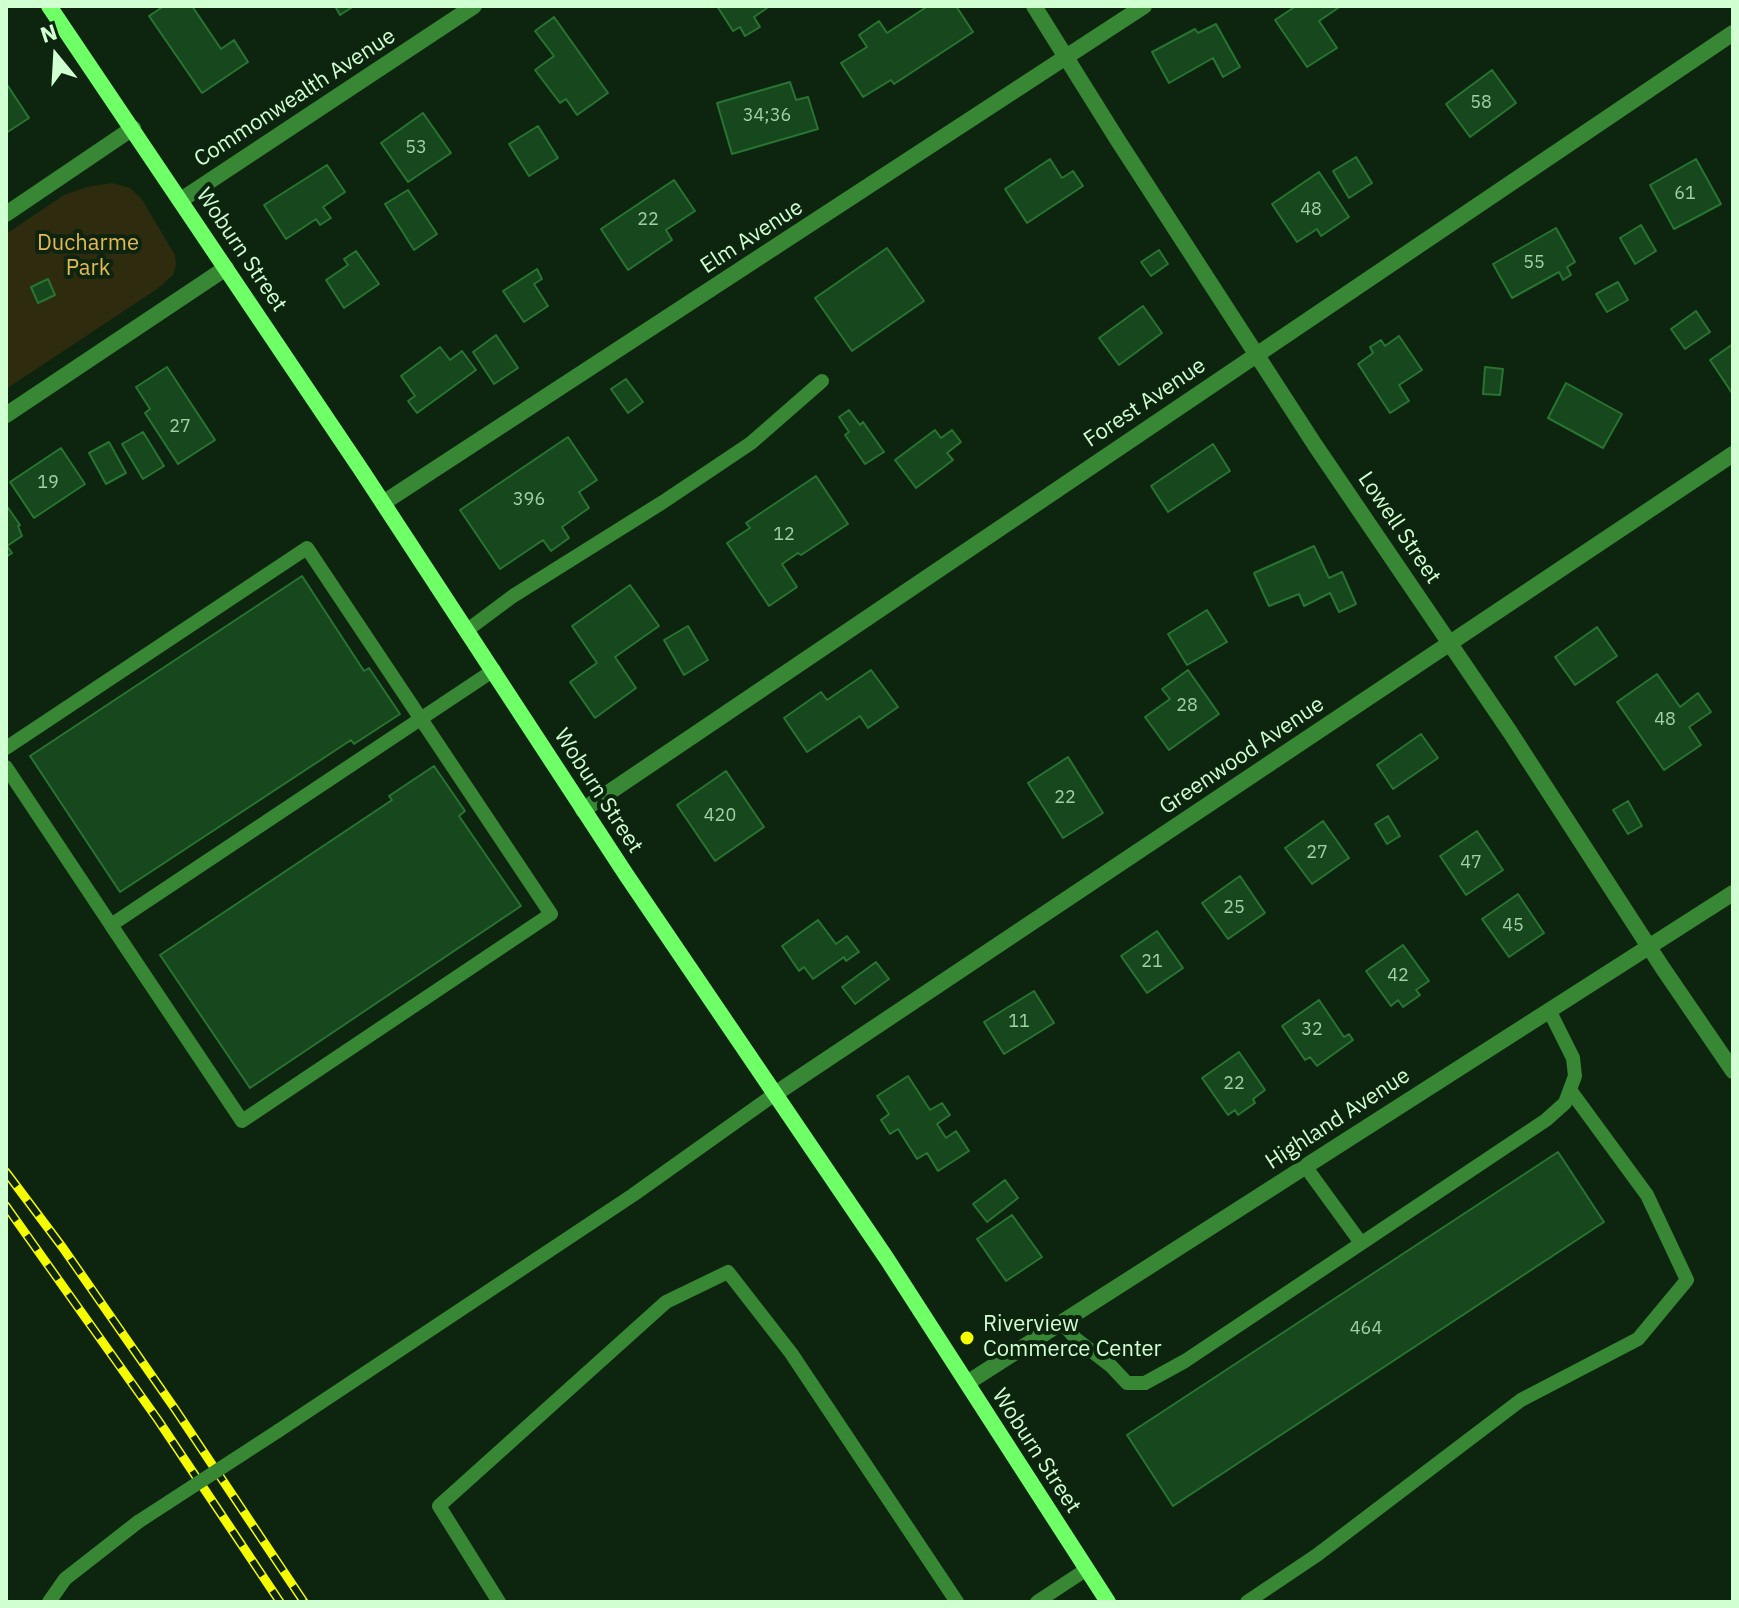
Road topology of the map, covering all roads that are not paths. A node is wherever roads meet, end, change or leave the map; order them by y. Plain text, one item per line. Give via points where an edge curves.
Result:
1 (49, 6) edge
2 (474, 6) edge
3 (1034, 6) edge
4 (1144, 6) edge
5 (1733, 33) edge
6 (1066, 58) junction
7 (133, 128) junction
8 (181, 200) junction
9 (6, 214) edge
10 (226, 268) junction
11 (1257, 354) junction
12 (822, 381) dead end
13 (6, 415) edge
14 (1733, 454) edge
15 (383, 503) junction
16 (466, 631) junction
17 (1450, 643) junction
18 (494, 670) junction
19 (421, 719) junction
20 (6, 748) edge
21 (6, 767) edge
22 (583, 810) junction
23 (1733, 893) edge
24 (111, 925) junction
25 (1649, 947) junction
26 (1549, 1010) junction
27 (1733, 1071) edge
28 (1570, 1090) junction
29 (775, 1094) junction
30 (1305, 1166) junction
31 (1361, 1243) junction
32 (1062, 1323) junction
33 (967, 1383) junction
34 (1087, 1569) junction
35 (49, 1602) edge
36 (499, 1602) edge
37 (957, 1602) edge
38 (1037, 1602) edge
39 (1108, 1602) edge
40 (1247, 1602) edge

1 - 7 main road, Woburn Street
2 - 8 street, Commonwealth Avenue
3 - 6 street, Lowell Street
4 - 6 street, Elm Avenue
5 - 11 street, Forest Avenue
6 - 11 street, Lowell Street
6 - 15 street, Elm Avenue
7 - 8 main road, Woburn Street
7 - 9 street
8 - 10 main road, Woburn Street
10 - 13 street
10 - 15 main road, Woburn Street
11 - 17 street, Lowell Street
11 - 22 street, Forest Avenue
12 - 16 lane via 751,443
14 - 17 street, Greenwood Avenue
15 - 16 main road, Woburn Street
16 - 18 main road, Woburn Street
17 - 25 street, Lowell Street
17 - 29 street, Greenwood Avenue
18 - 19 lane
18 - 22 main road, Woburn Street
19 - 20 lane via 307,548
19 - 24 lane
19 - 24 lane via 551,914 242,1121
21 - 24 lane
22 - 29 main road, Woburn Street
23 - 25 street, Highland Avenue
25 - 26 street, Highland Avenue
25 - 27 street, Lowell Street
26 - 28 lane via 1573,1058
26 - 30 street, Highland Avenue
28 - 31 lane via 1565,1103 1546,1120
28 - 40 lane via 1647,1195 1687,1280 1638,1339 1521,1400
29 - 33 main road, Woburn Street
29 - 35 lane, bridge via 633,1195 138,1522 65,1579
30 - 31 lane
30 - 32 street, Highland Avenue
31 - 32 lane via 1145,1383 1127,1383
32 - 33 street, Highland Avenue
33 - 34 main road, Woburn Street
34 - 38 lane
34 - 39 main road, Woburn Street
36 - 37 lane via 439,1506 666,1302 728,1272 791,1353

